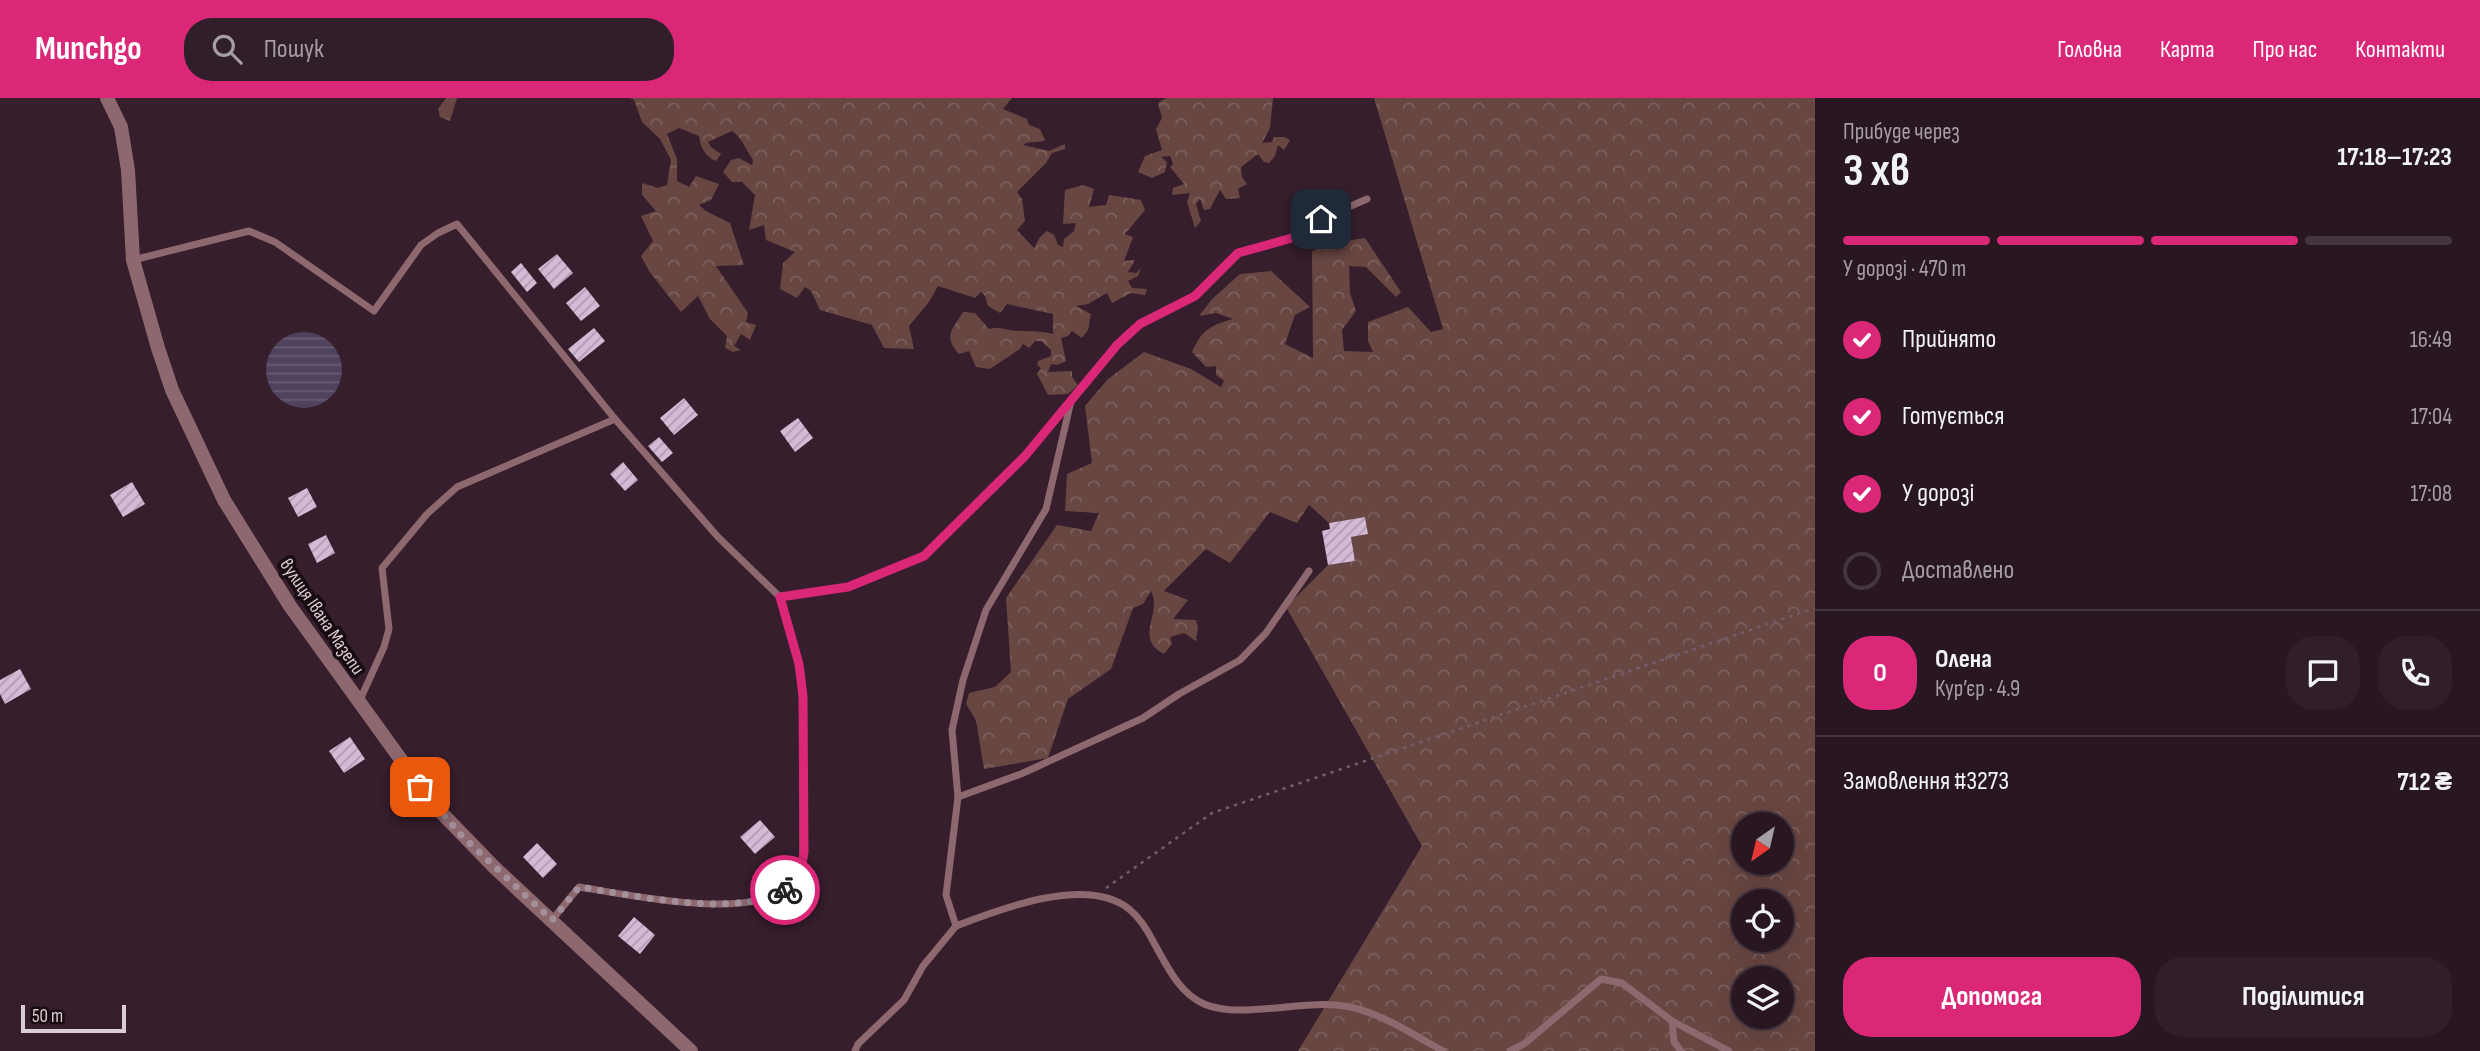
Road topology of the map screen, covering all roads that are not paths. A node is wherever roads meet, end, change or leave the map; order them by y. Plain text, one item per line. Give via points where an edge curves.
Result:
1 (107, 98) edge
2 (1367, 199) dead end
3 (133, 260) junction
4 (1072, 399) junction
5 (615, 419) junction
6 (1309, 571) dead end
7 (780, 597) junction
8 (359, 703) junction
9 (958, 797) junction
10 (552, 920) junction
11 (956, 926) junction
12 (1672, 1021) junction
13 (691, 1051) edge
14 (855, 1051) edge
15 (1443, 1051) edge
16 (1510, 1051) edge
17 (1681, 1051) edge
18 (1729, 1051) edge

1 - 3 street, вулиця Івана Мазепи via 121,127 128,170
2 - 4 lane via 1292,238 1238,253 1195,296 1140,324
3 - 5 lane via 249,231 275,242 374,311 421,245 457,224
3 - 8 street, вулиця Івана Мазепи via 172,390 224,500 290,606
4 - 7 lane via 1025,456 924,556 848,587
4 - 9 lane via 1046,509 986,610 962,680 952,730
5 - 7 lane via 718,537
5 - 8 lane via 457,487 427,514 382,568 389,628
6 - 9 lane via 1266,633 1240,660 1143,718 1021,774
7 - 10 lane via 803,696 804,852 795,881 779,893 750,903 690,903 579,887
8 - 10 street, вулиця Івана Мазепи via 447,820
9 - 11 lane via 946,895
10 - 13 street, вулиця Івана Мазепи
11 - 14 lane via 923,965 904,1000
11 - 15 lane via 999,909 1060,896 1098,895 1128,908 1146,927 1182,988 1203,1004 1226,1010 1337,1005 1377,1015
12 - 16 lane via 1622,982 1601,979
12 - 17 lane via 1674,1042
12 - 18 lane

